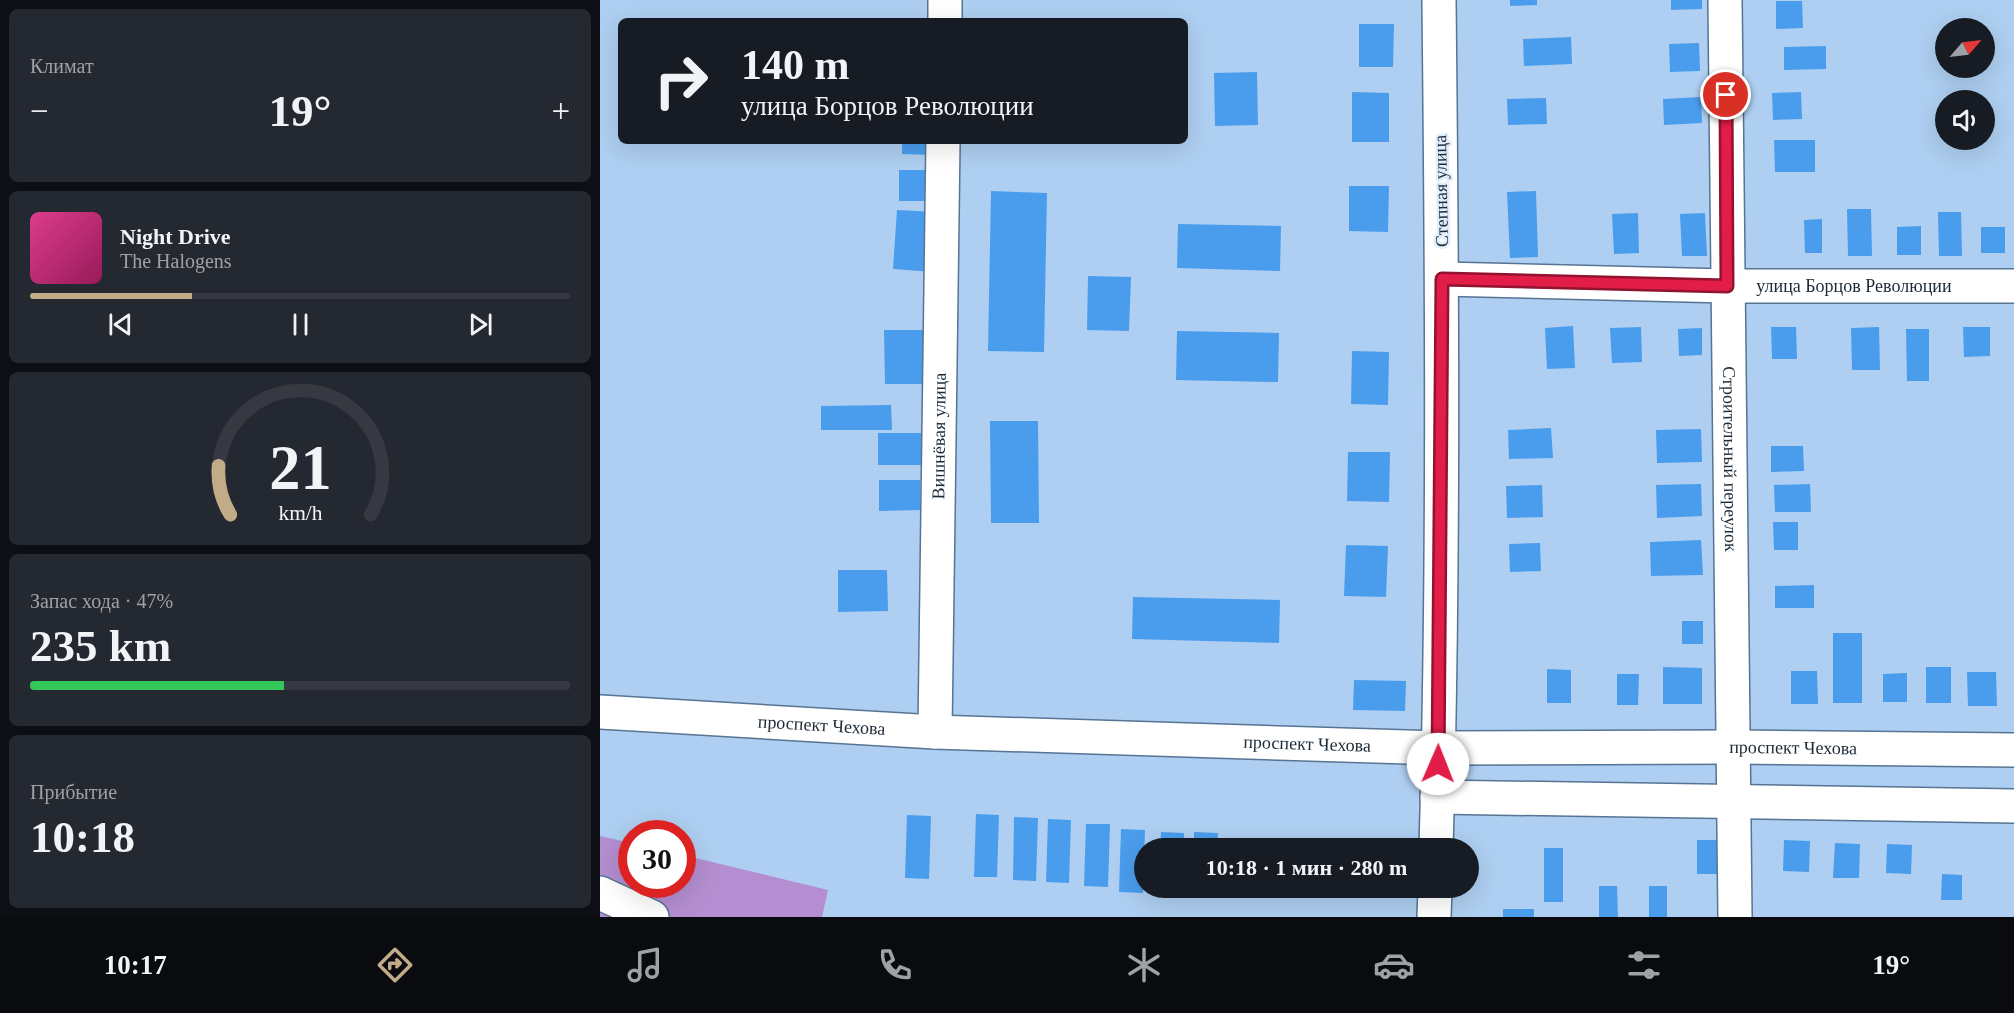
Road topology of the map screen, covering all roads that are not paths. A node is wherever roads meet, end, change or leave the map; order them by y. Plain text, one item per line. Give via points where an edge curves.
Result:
1 (945, 0) edge
2 (1439, 0) edge
3 (1725, 0) edge
4 (945, 18) edge
5 (943, 144) edge
6 (1442, 279) junction
7 (1727, 286) junction
8 (2014, 286) edge
9 (600, 712) edge
10 (935, 732) junction
11 (1734, 747) junction
12 (1439, 748) junction
13 (2014, 750) edge
14 (1437, 797) junction
15 (1734, 802) junction
16 (2014, 806) edge
17 (1436, 838) edge
18 (600, 893) edge
19 (1435, 898) edge
20 (652, 917) edge
21 (1434, 917) edge
22 (1735, 917) edge

1 - 4 street
2 - 6 street, Степная улица
3 - 7 street, Строительный переулок
5 - 10 street, Вишнёвая улица
6 - 7 street, улица Борцов Революции
6 - 12 street, Степная улица
7 - 8 street, улица Борцов Революции
7 - 11 street, Строительный переулок
9 - 10 street, проспект Чехова
10 - 12 street, проспект Чехова
11 - 12 street, проспект Чехова
11 - 13 street, проспект Чехова
11 - 15 street, Строительный переулок
12 - 14 street, Степная улица
14 - 15 street
14 - 17 street, Степная улица
15 - 16 street
15 - 22 street, Строительный переулок
18 - 20 street
19 - 21 street

